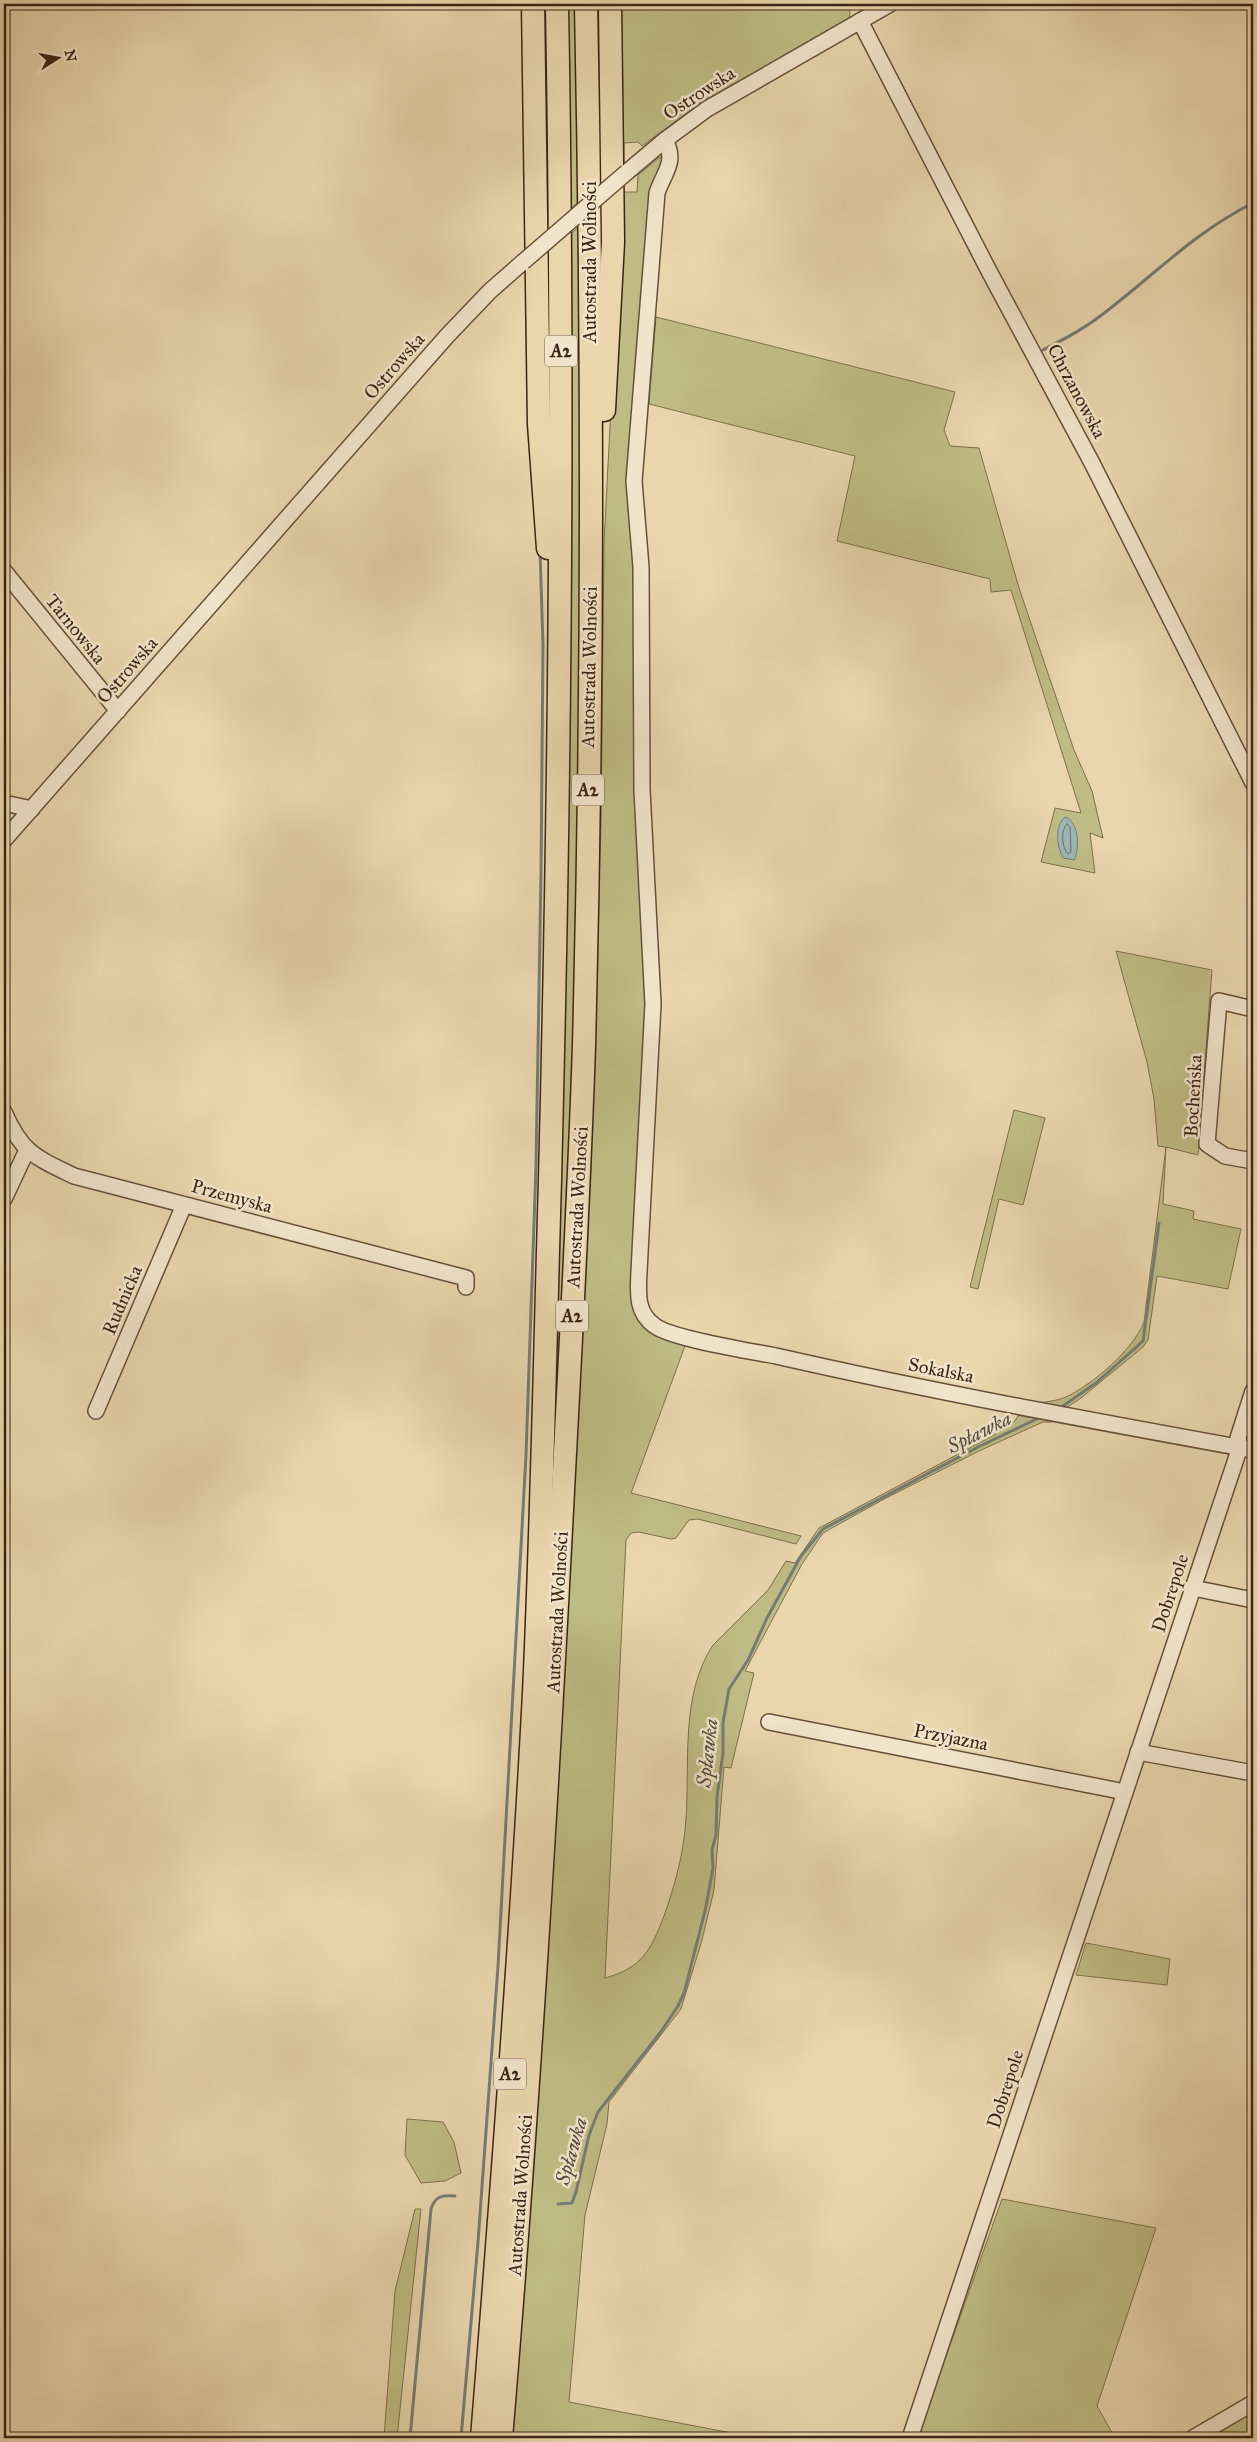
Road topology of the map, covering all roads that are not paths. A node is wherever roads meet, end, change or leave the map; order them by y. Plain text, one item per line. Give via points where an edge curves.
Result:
1 (533, 4) edge
2 (557, 4) edge
3 (586, 4) edge
4 (610, 4) edge
5 (890, 4) edge
6 (860, 21) junction
7 (665, 140) junction
8 (590, 542) junction
9 (4, 571) edge
10 (560, 698) junction
11 (118, 711) junction
12 (1253, 783) edge
13 (4, 803) edge
14 (32, 809) junction
15 (4, 840) edge
16 (1253, 1009) edge
17 (4, 1112) edge
18 (27, 1150) junction
19 (1253, 1161) edge
20 (4, 1200) edge
21 (184, 1204) junction
22 (466, 1287) dead end
23 (1253, 1391) edge
24 (96, 1411) dead end
25 (1246, 1449) edge
26 (1193, 1588) junction
27 (1253, 1600) edge
28 (770, 1722) dead end
29 (1138, 1752) junction
30 (1253, 1773) edge
31 (1125, 1792) junction
32 (1253, 2403) edge
33 (482, 2438) edge
34 (501, 2438) edge
35 (910, 2438) edge
36 (1193, 2438) edge

1 - 10 highway via 539,424
2 - 10 highway, Autostrada Wolności / A2 via 562,355
3 - 8 highway, Autostrada Wolności / A2
4 - 8 highway via 611,286 599,493
5 - 6 street, Ostrowska
6 - 7 street, Ostrowska via 714,105
6 - 12 street, Chrzanowska via 1092,463
7 - 11 street, Ostrowska, bridge via 490,291 453,329
7 - 25 street, Sokalska via 671,150 671,158 657,194 634,481 642,566 642,790 653,1004 638,1300 642,1311 656,1328 683,1336 831,1369
8 - 34 highway, Autostrada Wolności / A2 via 584,1038 578,1203 542,1872
9 - 11 street, Tarnowska
10 - 33 highway, Autostrada Wolności / A2 via 534,1696 512,2051
11 - 14 street, Ostrowska
13 - 14 street
14 - 15 street, Ostrowska
16 - 19 street, Bocheńska via 1219,1001 1207,1144 1225,1156
17 - 18 street, Przemyska via 14,1134
18 - 20 street
18 - 21 street, Przemyska via 74,1176
21 - 22 street, Przemyska via 466,1278
21 - 24 street, Rudnicka
23 - 25 street via 1238,1438
25 - 26 street, Dobrepole
26 - 27 street
26 - 29 street, Dobrepole
28 - 31 street, Przyjazna
29 - 30 street
29 - 31 street, Dobrepole
31 - 35 street, Dobrepole
32 - 36 street

